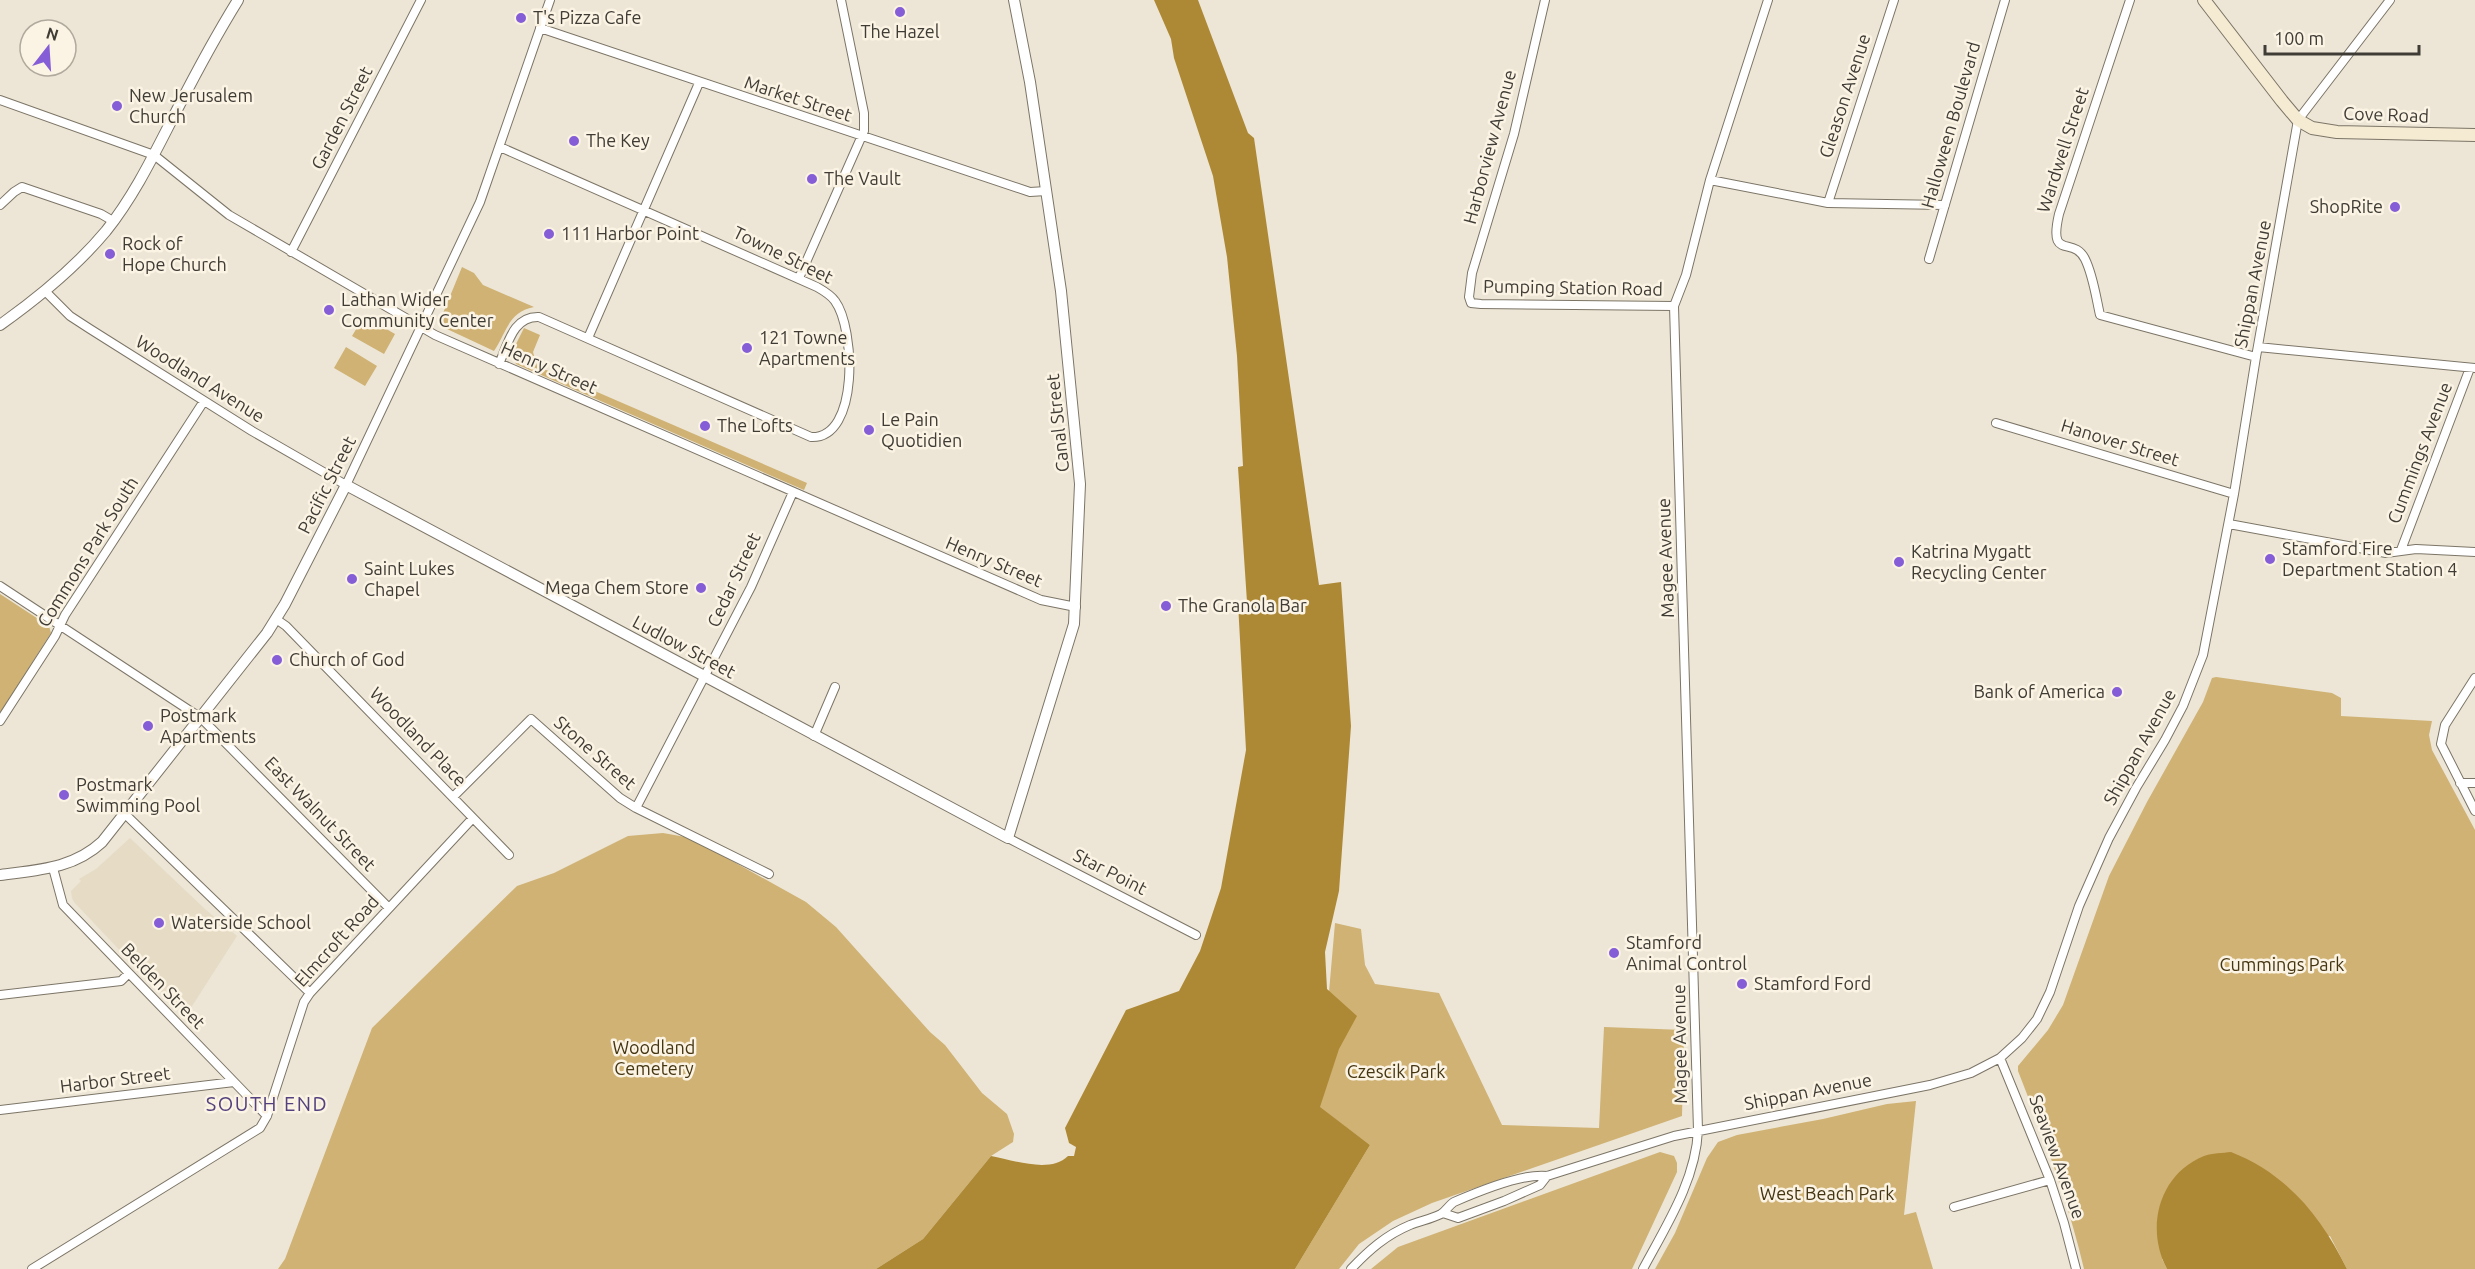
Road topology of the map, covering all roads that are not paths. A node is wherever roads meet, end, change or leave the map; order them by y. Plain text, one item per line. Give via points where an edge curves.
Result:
1 (238, 0) edge
2 (421, 0) edge
3 (550, 0) edge
4 (841, 0) edge
5 (1014, 0) edge
6 (1545, 0) edge
7 (1768, 0) edge
8 (1894, 0) edge
9 (2005, 0) edge
10 (2130, 0) edge
11 (2204, 0) edge
12 (2390, 0) edge
13 (540, 28) junction
14 (699, 83) junction
15 (0, 100) edge
16 (2298, 120) junction
17 (2475, 135) edge
18 (862, 138) junction
19 (500, 147) junction
20 (154, 155) junction
21 (1710, 180) junction
22 (1046, 191) junction
23 (1828, 203) junction
24 (0, 205) edge
25 (1945, 205) junction
26 (644, 210) junction
27 (113, 221) junction
28 (291, 252) junction
29 (1929, 259) dead end
30 (799, 278) junction
31 (45, 291) junction
32 (1471, 303) joint
33 (1674, 306) junction
34 (0, 325) edge
35 (422, 328) junction
36 (588, 338) junction
37 (2258, 347) junction
38 (2256, 357) junction
39 (499, 364) junction
40 (2473, 368) edge
41 (204, 401) junction
42 (1996, 423) dead end
43 (346, 485) junction
44 (793, 492) junction
45 (2234, 494) junction
46 (2229, 524) junction
47 (2401, 550) junction
48 (2475, 552) edge
49 (0, 586) edge
50 (1076, 607) junction
51 (276, 619) junction
52 (60, 626) junction
53 (705, 677) junction
54 (2475, 678) edge
55 (835, 687) dead end
56 (201, 718) junction
57 (0, 721) edge
58 (814, 735) junction
59 (2460, 783) junction
60 (2475, 783) edge
61 (453, 797) junction
62 (636, 808) junction
63 (2475, 811) edge
64 (125, 814) junction
65 (472, 819) junction
66 (1008, 838) junction
67 (508, 855) dead end
68 (53, 867) junction
69 (769, 874) dead end
70 (0, 875) edge
71 (389, 908) junction
72 (1196, 934) dead end
73 (128, 974) junction
74 (310, 993) junction
75 (0, 995) edge
76 (2000, 1058) junction
77 (234, 1082) junction
78 (0, 1110) edge
79 (267, 1116) junction
80 (1698, 1130) junction
81 (1547, 1176) junction
82 (2050, 1180) junction
83 (1954, 1206) dead end
84 (1443, 1213) junction
85 (32, 1269) edge
86 (1351, 1269) edge
87 (1643, 1269) edge
88 (2076, 1269) edge

1 - 20 street
2 - 28 street, Garden Street
3 - 13 street, Pacific Street
4 - 18 street via 864,113
5 - 22 street, Canal Street
6 - 32 street, Harborview Avenue via 1514,134 1472,273
7 - 21 street, Magee Avenue
8 - 23 street, Gleason Avenue
9 - 25 street, Halloween Boulevard
10 - 38 street, Wardwell Street via 2059,214 2056,240 2085,258 2100,315
11 - 16 main road
12 - 16 street, Shippan Avenue
13 - 14 street, Market Street
13 - 19 street, Pacific Street
14 - 18 street, Market Street
14 - 26 street
15 - 20 street, Henry Street
16 - 17 main road, Cove Road via 2312,128 2337,132
16 - 37 street, Shippan Avenue
18 - 22 street, Market Street via 1030,192
18 - 30 street
19 - 26 street, Towne Street
19 - 35 street, Pacific Street via 480,202
20 - 27 street
20 - 28 street, Henry Street via 229,215
21 - 23 street
21 - 33 street, Magee Avenue via 1686,275
22 - 50 street, Canal Street via 1079,461
23 - 25 street
24 - 27 street via 22,188
25 - 29 street, Halloween Boulevard
26 - 30 street, Towne Street
26 - 36 street
27 - 31 street
28 - 35 street, Henry Street
30 - 36 street, Towne Street via 835,301 844,323 850,374 848,395 835,425 820,437
31 - 34 street
31 - 41 street, Woodland Avenue via 69,316
32 - 33 street, Pumping Station Road
33 - 80 street, Magee Avenue
35 - 39 street, Henry Street
35 - 43 street, Pacific Street
36 - 39 street, Towne Street via 547,319 532,317 517,324
37 - 38 street, Shippan Avenue
37 - 40 street
38 - 45 street, Shippan Avenue
39 - 44 street, Henry Street
40 - 47 street, Cummings Avenue
41 - 43 street, Woodland Avenue
41 - 52 street, Commons Park South
42 - 45 street, Hanover Street
43 - 51 street, Pacific Street
43 - 53 street, Ludlow Street
44 - 50 street, Henry Street via 1041,600
44 - 53 street, Cedar Street via 752,587
45 - 46 street, Shippan Avenue
46 - 47 street via 2386,553
46 - 76 street, Shippan Avenue via 2208,637 2196,677 2166,740 2109,838 2079,906 2044,1007 2029,1030
47 - 48 street
49 - 52 street, East Walnut Street
50 - 66 street, Canal Street via 1073,630
51 - 56 street, Pacific Street
51 - 61 street, Woodland Place
52 - 56 street, East Walnut Street
52 - 57 street, Commons Park South
53 - 58 street, Ludlow Street
53 - 62 street, Cedar Street
54 - 59 street via 2440,737
55 - 58 street
56 - 64 street, Pacific Street
56 - 71 street, East Walnut Street
58 - 66 street, Ludlow Street
59 - 60 street
59 - 63 street
61 - 62 street, Stone Street via 531,720
61 - 65 street, Woodland Place
62 - 69 street, Stone Street
64 - 68 street, Pacific Street via 87,855
64 - 74 street
65 - 67 street, Woodland Place
65 - 71 street, Elmcroft Road
66 - 72 street, Star Point
68 - 70 street, Pacific Street
68 - 73 street, Belden Street via 63,906
71 - 74 street, Elmcroft Road
73 - 75 street via 121,981
73 - 77 street, Belden Street
74 - 79 street, Elmcroft Road
76 - 80 street, Shippan Avenue via 1971,1073 1930,1085
76 - 82 street, Seaview Avenue
77 - 78 street, Harbor Street
77 - 79 street, Belden Street
79 - 85 street, Elmcroft Road via 260,1128
80 - 81 street, Shippan Avenue
80 - 87 street via 1695,1155 1682,1192
81 - 84 street via 1536,1174 1498,1186 1451,1203
81 - 84 street via 1540,1185 1458,1218
82 - 83 street
82 - 88 street, Seaview Avenue
84 - 86 street via 1386,1238

